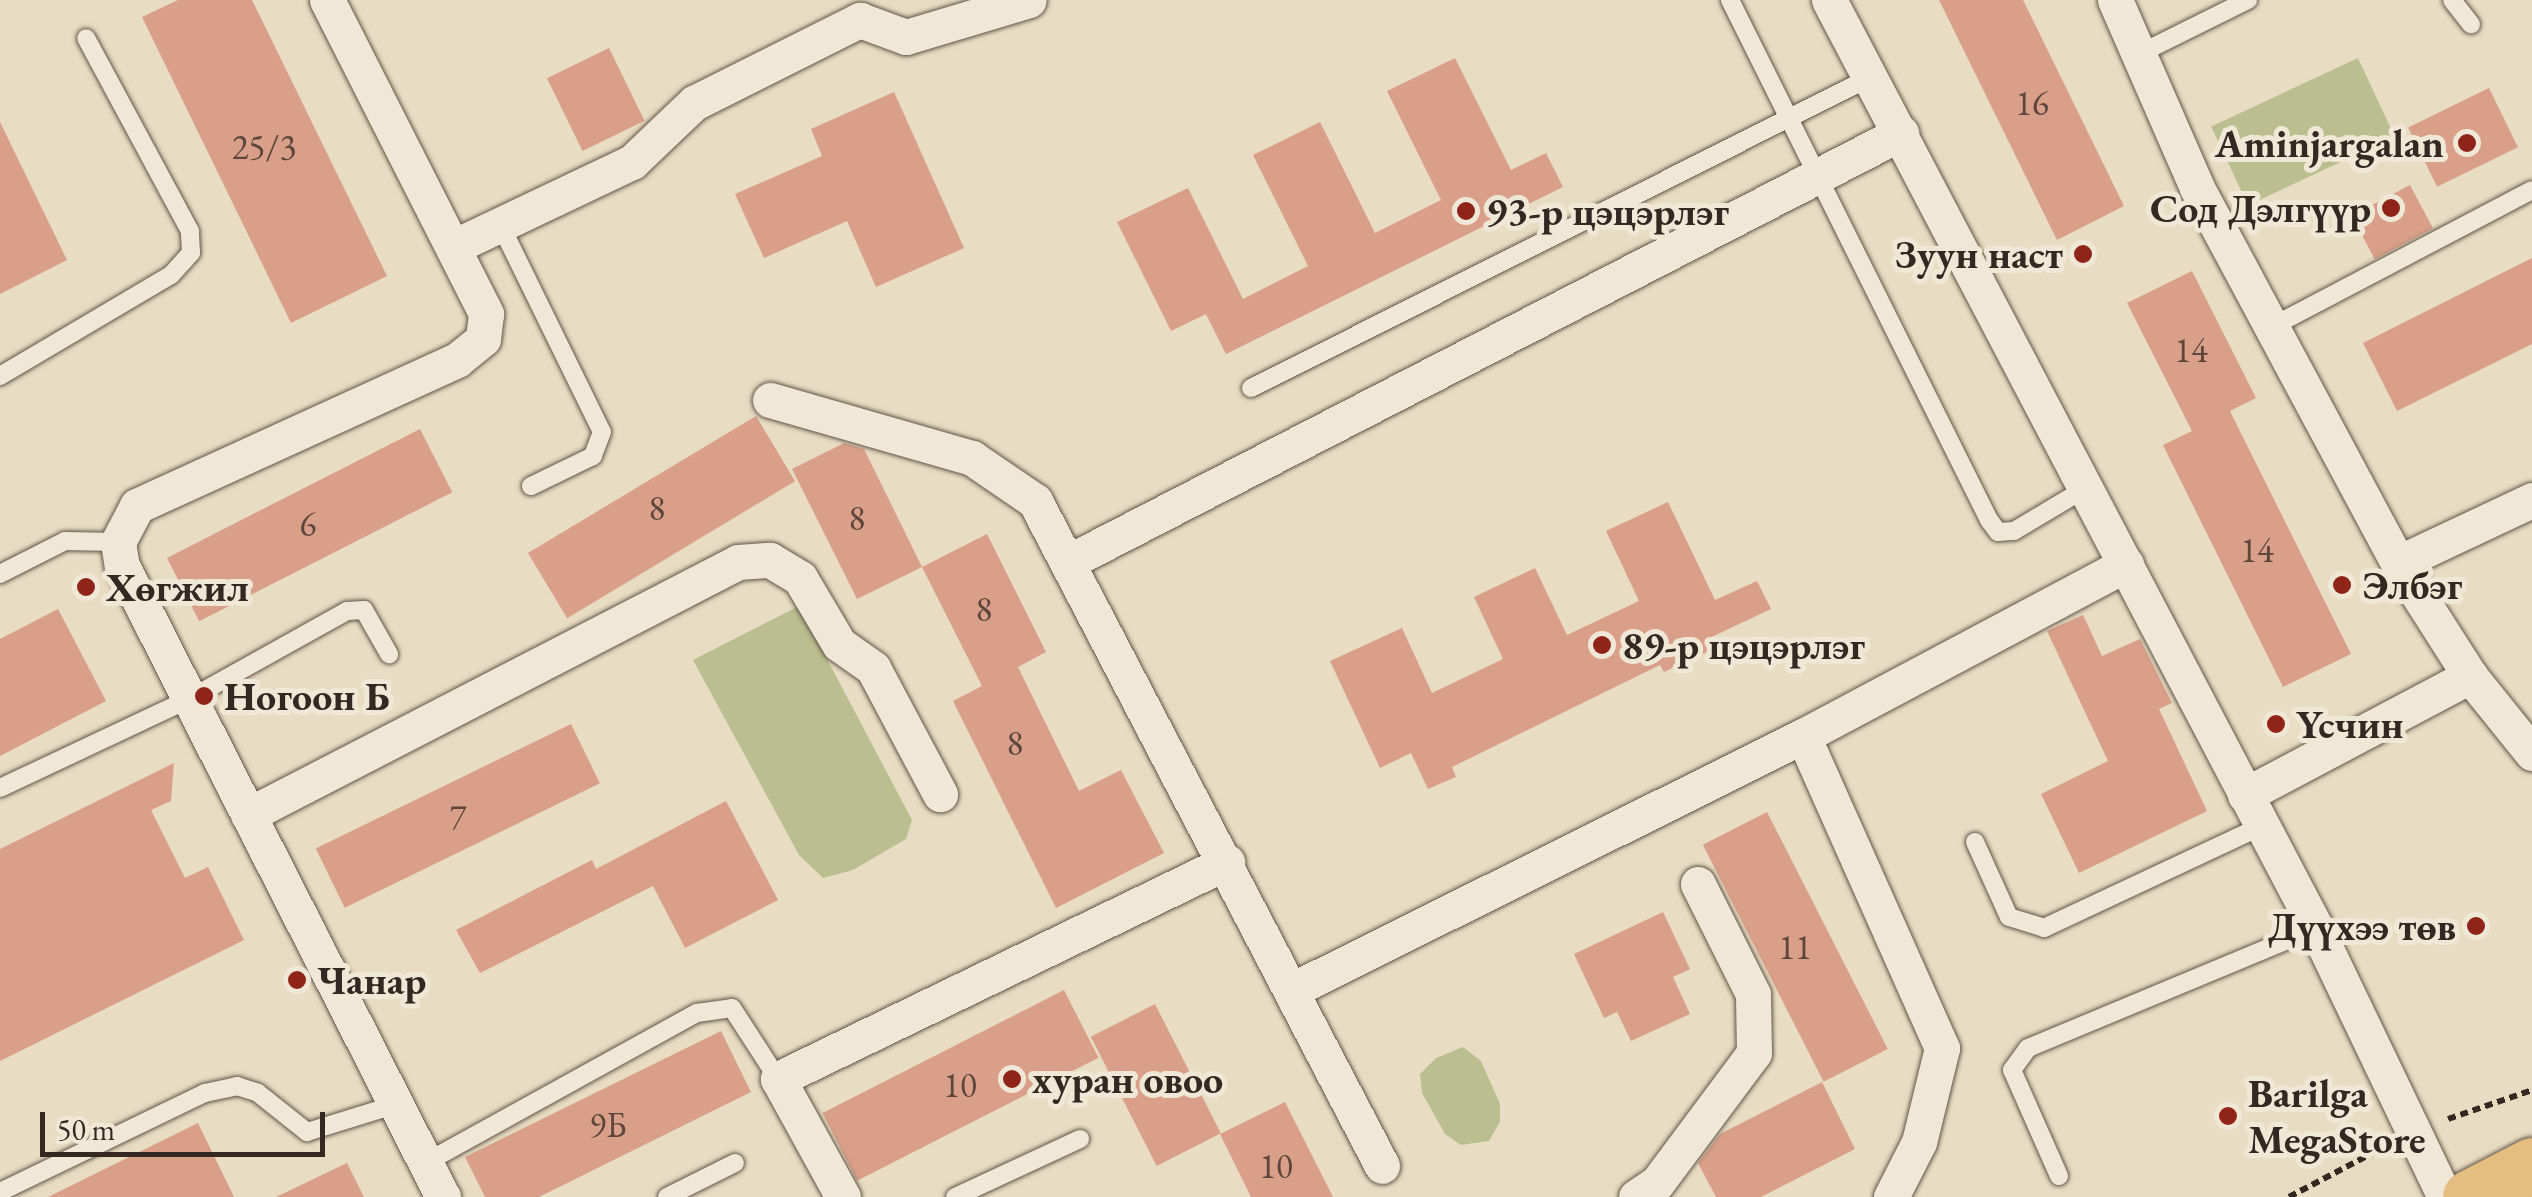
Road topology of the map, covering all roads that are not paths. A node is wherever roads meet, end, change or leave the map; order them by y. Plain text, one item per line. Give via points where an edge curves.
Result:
1 (327, 0) edge
2 (1028, 0) edge
3 (1730, 0) edge
4 (1829, 0) edge
5 (2115, 0) edge
6 (2248, 0) edge
7 (2452, 0) edge
8 (855, 10) edge
9 (2471, 24) dead end
10 (86, 38) dead end
11 (2138, 54) junction
12 (1871, 78) junction
13 (1787, 120) junction
14 (1901, 132) junction
15 (1820, 174) junction
16 (2532, 190) edge
17 (501, 226) junction
18 (453, 247) junction
19 (2275, 325) junction
20 (0, 376) edge
21 (1251, 388) dead end
22 (770, 400) dead end
23 (531, 486) dead end
24 (2086, 488) junction
25 (2532, 500) edge
26 (118, 542) junction
27 (1070, 561) junction
28 (2398, 563) junction
29 (2126, 564) junction
30 (0, 574) edge
31 (389, 654) dead end
32 (2470, 676) junction
33 (189, 699) junction
34 (1803, 736) junction
35 (2532, 753) edge
36 (0, 788) edge
37 (940, 794) dead end
38 (2246, 795) junction
39 (248, 815) junction
40 (2262, 826) junction
41 (1975, 842) dead end
42 (1227, 862) junction
43 (1698, 884) dead end
44 (2316, 928) junction
45 (1294, 988) junction
46 (778, 1080) junction
47 (391, 1106) junction
48 (1080, 1139) dead end
49 (425, 1163) junction
50 (736, 1163) dead end
51 (2532, 1165) edge
52 (1382, 1166) dead end
53 (2059, 1176) dead end
54 (0, 1192) edge
55 (443, 1197) edge
56 (668, 1197) edge
57 (844, 1197) edge
58 (955, 1197) edge
59 (1636, 1197) edge
60 (1891, 1197) edge
61 (2445, 1197) edge
62 (2470, 1197) edge

1 - 18 street
2 - 8 street via 906,37
3 - 13 lane
4 - 12 street
5 - 11 street
6 - 11 lane
7 - 9 lane
8 - 17 street via 694,103 632,162
10 - 20 lane via 190,231 191,253 171,275
11 - 19 street via 2197,188
12 - 13 lane
12 - 14 street
13 - 15 lane
13 - 21 lane
14 - 15 street
14 - 24 street
15 - 24 lane via 1998,532 2014,531
15 - 27 street
16 - 19 lane
17 - 18 street
17 - 23 lane via 602,432 592,456
18 - 26 street via 486,314 483,339 456,360 138,506
19 - 28 street
22 - 27 street via 972,458 1035,502
24 - 29 street
25 - 28 street
26 - 30 lane via 65,542
26 - 33 street via 122,566
27 - 42 street
28 - 32 street
29 - 34 street
29 - 38 street
31 - 33 lane via 364,610 347,611
32 - 35 street
32 - 38 street
33 - 36 lane
33 - 39 street
34 - 45 street
34 - 60 street via 1942,1048 1919,1142
37 - 39 street via 873,668 838,644 800,578 770,560 738,562
38 - 40 street
39 - 47 street
40 - 41 lane via 2044,928 2009,917
40 - 44 street
42 - 45 street
42 - 46 street
43 - 59 street via 1753,994 1754,1053 1658,1184
44 - 53 lane via 2028,1048 2012,1070
44 - 61 street
45 - 52 street
46 - 49 lane via 732,1008 697,1013
46 - 57 street
47 - 49 street
47 - 54 lane via 308,1132 258,1093 237,1086 205,1093
48 - 58 lane
49 - 55 street
50 - 56 lane
51 - 62 main road

